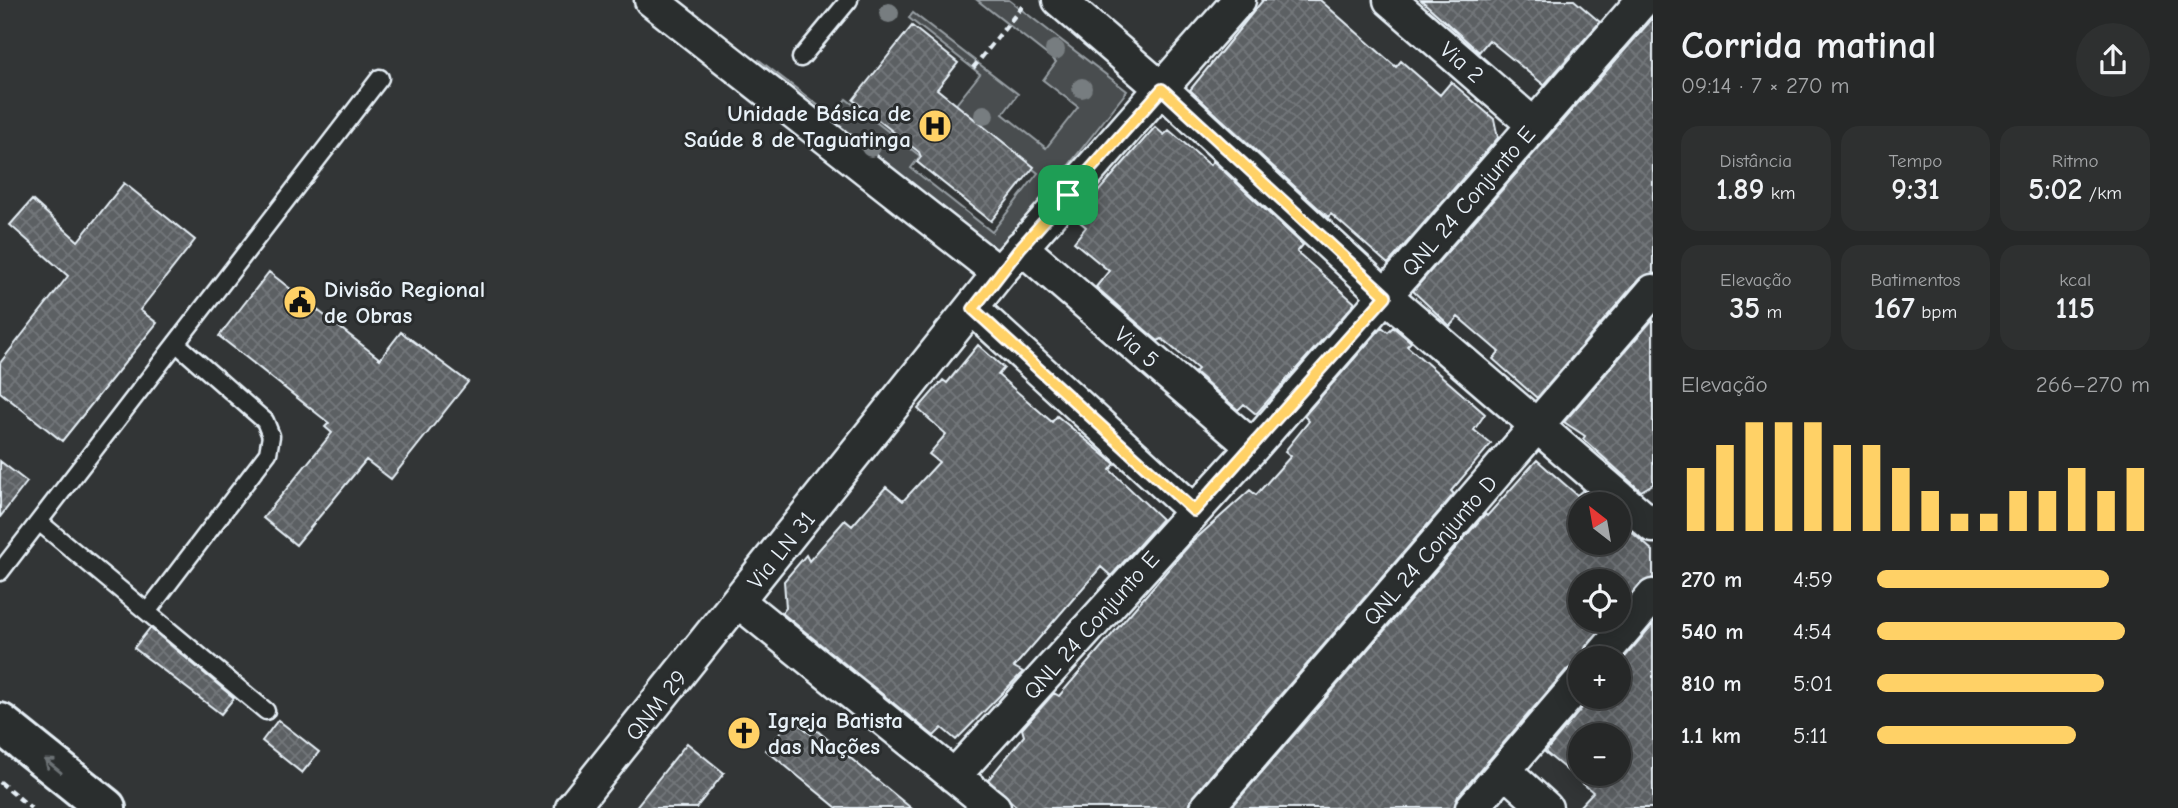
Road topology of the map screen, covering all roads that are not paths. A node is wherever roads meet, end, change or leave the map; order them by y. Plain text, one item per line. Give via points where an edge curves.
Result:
1 (651, 0) edge
2 (849, 0) edge
3 (1059, 0) edge
4 (1239, 0) edge
5 (1390, 0) edge
6 (1643, 0) edge
7 (801, 58) dead end
8 (380, 78) dead end
9 (1162, 89) junction
10 (1534, 124) junction
11 (1021, 247) junction
12 (999, 274) junction
13 (1653, 292) edge
14 (1386, 296) junction
15 (973, 309) junction
16 (176, 343) junction
17 (1538, 425) junction
18 (1253, 447) junction
19 (1194, 511) junction
20 (39, 522) junction
21 (1653, 526) edge
22 (0, 572) edge
23 (1653, 596) edge
24 (739, 602) junction
25 (147, 612) junction
26 (1610, 646) edge
27 (1568, 696) edge
28 (267, 711) dead end
29 (0, 723) edge
30 (1505, 771) junction
31 (954, 776) junction
32 (106, 808) edge
33 (572, 808) edge
34 (994, 808) edge
35 (1207, 808) edge
36 (1472, 808) edge
37 (1546, 808) edge

1 - 12 street
2 - 7 lane
3 - 9 street
4 - 9 street, Via LN 31
5 - 10 street, Via 2
6 - 10 street, QNL 24 Conjunto E
8 - 16 lane
9 - 11 street, Via LN 31
9 - 14 street
10 - 14 street, QNL 24 Conjunto E
11 - 12 street, Via LN 31
11 - 18 street, Via 5
12 - 15 street, Via LN 31
13 - 17 street, QNL 24 Conjunto D
14 - 17 street
14 - 18 street, QNL 24 Conjunto E
15 - 19 street
15 - 24 street, Via LN 31
16 - 20 lane
16 - 25 lane via 265,422 271,436 268,453
17 - 21 street
17 - 35 street, QNL 24 Conjunto D
18 - 19 street, QNL 24 Conjunto E
19 - 31 street, QNL 24 Conjunto E
20 - 22 lane
20 - 25 lane
23 - 26 street
24 - 31 street, Via LN 31
24 - 33 street, QNM 29
25 - 28 lane
27 - 30 street
32 -> 29 main road
30 - 36 street
30 - 37 street
31 - 34 street, Via LN 31

